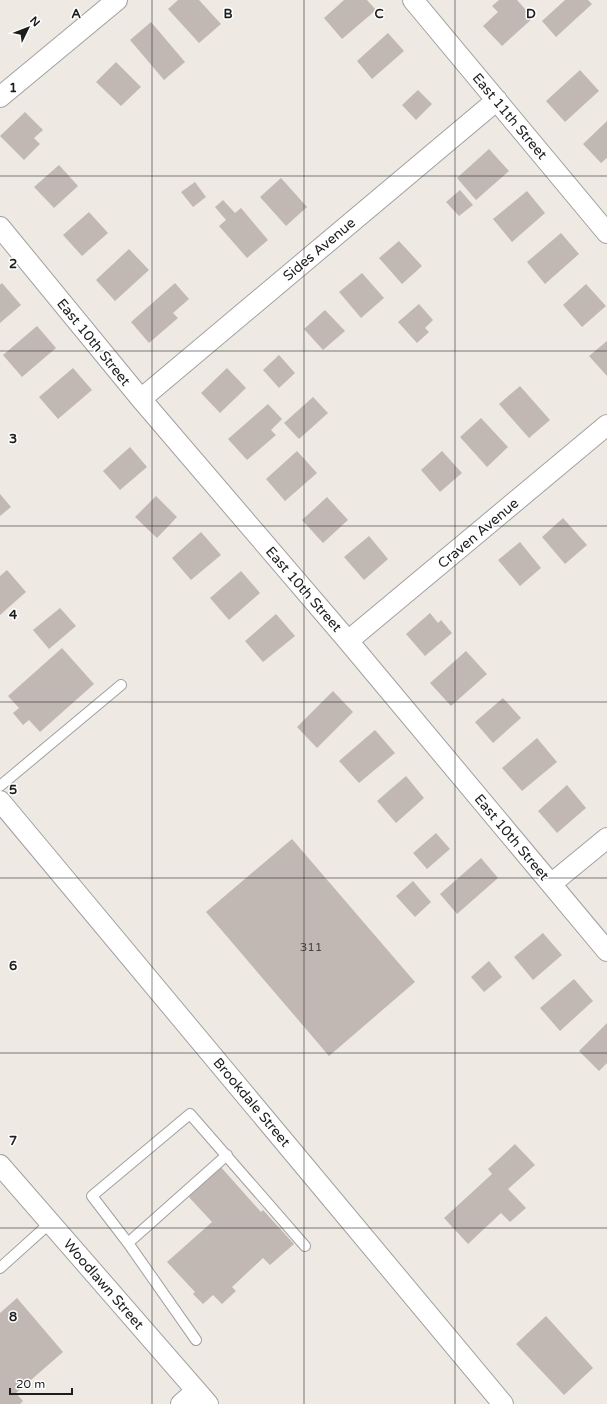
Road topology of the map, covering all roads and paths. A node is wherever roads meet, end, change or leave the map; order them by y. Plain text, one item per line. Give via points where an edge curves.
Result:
1 (117, 0) edge
2 (413, 0) edge
3 (0, 97) edge
4 (497, 100) junction
5 (0, 227) edge
6 (607, 233) edge
7 (141, 399) junction
8 (607, 425) edge
9 (348, 641) junction
10 (121, 685) dead end
11 (0, 786) edge
12 (0, 801) edge
13 (607, 838) edge
14 (551, 884) junction
15 (607, 951) edge
16 (227, 1155) junction
17 (0, 1165) edge
18 (50, 1223) junction
19 (128, 1242) junction
20 (305, 1246) dead end
21 (0, 1268) edge
22 (196, 1340) dead end
23 (202, 1398) edge
24 (181, 1404) edge
25 (503, 1404) edge

1 - 3 street
2 - 4 street, East 11th Street
4 - 6 street, East 11th Street
4 - 7 street, Sides Avenue
5 - 7 street, East 10th Street
7 - 9 street, East 10th Street
8 - 9 street, Craven Avenue
9 - 14 street, East 10th Street
10 - 11 lane
12 - 25 street, Brookdale Street
13 - 14 street
14 - 15 street, East 10th Street
16 - 19 lane
16 - 19 lane via 190,1114 92,1196
16 - 20 lane
17 - 18 street, Woodlawn Street
18 - 21 lane
18 - 23 street, Woodlawn Street
19 - 22 lane
23 - 24 street

